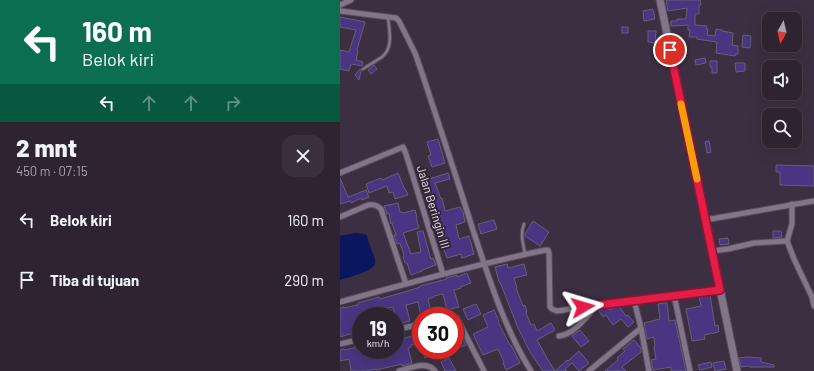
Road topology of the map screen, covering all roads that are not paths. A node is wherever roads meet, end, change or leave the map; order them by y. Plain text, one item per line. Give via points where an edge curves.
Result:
1 (351, 0) edge
2 (660, 0) edge
3 (340, 5) edge
4 (340, 11) edge
5 (388, 17) junction
6 (363, 69) dead end
7 (340, 173) edge
8 (814, 201) edge
9 (792, 204) junction
10 (340, 217) edge
11 (705, 220) junction
12 (524, 224) dead end
13 (787, 241) junction
14 (712, 251) junction
15 (525, 254) junction
16 (485, 264) junction
17 (443, 274) junction
18 (406, 284) junction
19 (720, 290) junction
20 (674, 295) junction
21 (634, 300) junction
22 (340, 302) edge
23 (596, 305) junction
24 (814, 306) edge
25 (641, 328) junction
26 (464, 332) edge
27 (559, 336) dead end
28 (352, 341) edge
29 (340, 344) edge
30 (399, 371) edge
31 (435, 371) edge
32 (484, 371) edge
33 (531, 371) edge
34 (589, 371) edge
35 (649, 371) edge
36 (690, 371) edge
37 (737, 371) edge

1 - 3 street
2 - 11 street
4 - 5 street
5 - 6 lane via 389,47 384,56
5 - 16 street via 399,21 415,53
7 - 17 street, Jalan Beringin III via 402,147
8 - 9 street
9 - 11 street
9 - 13 street via 792,224
10 - 18 street via 372,204 381,209
11 - 14 street
12 - 15 lane via 522,236
13 - 14 street via 754,243
13 - 24 street
14 - 19 street
15 - 16 street
15 - 23 street via 548,250 552,309 557,311
16 - 17 street
16 - 33 street via 507,325
17 - 18 street
18 - 22 street
19 - 20 street
19 - 37 street
20 - 21 street
20 - 36 street
21 - 23 street
21 - 25 street
23 - 27 street via 574,330 567,335
25 - 34 street
25 - 35 street
26 - 32 street
28 - 29 street
30 - 31 street via 424,365 432,367

